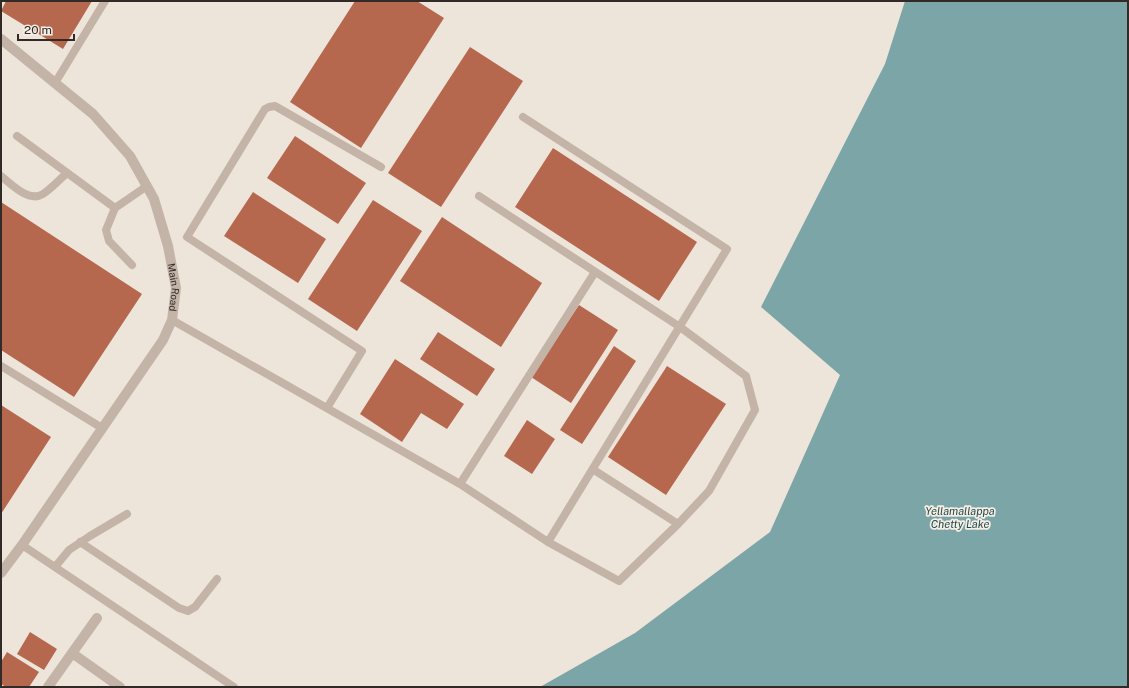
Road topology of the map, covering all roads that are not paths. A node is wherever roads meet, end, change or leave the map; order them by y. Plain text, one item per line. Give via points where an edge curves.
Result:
1 (105, 1) edge
2 (2, 43) edge
3 (55, 83) junction
4 (523, 117) dead end
5 (17, 136) dead end
6 (382, 167) dead end
7 (67, 173) junction
8 (1, 176) edge
9 (147, 186) junction
10 (479, 196) dead end
11 (115, 208) junction
12 (132, 265) dead end
13 (595, 272) junction
14 (172, 320) junction
15 (680, 328) junction
16 (1, 366) edge
17 (327, 408) junction
18 (102, 428) junction
19 (594, 470) junction
20 (460, 484) junction
21 (127, 514) dead end
22 (678, 524) junction
23 (80, 542) junction
24 (548, 542) junction
25 (22, 545) junction
26 (55, 567) junction
27 (1, 573) edge
28 (217, 579) dead end
29 (97, 618) dead end
30 (72, 653) junction
31 (48, 687) edge
32 (120, 687) edge
33 (234, 687) edge

1 - 3 lane
2 - 3 street, Main Road
3 - 9 street, Main Road via 93,114 130,156
4 - 15 lane via 727,249
5 - 7 lane
6 - 17 lane via 275,106 269,106 187,237 362,351
7 - 8 lane via 42,195 34,197 25,194
7 - 11 lane
9 - 11 lane
9 - 14 street, Main Road via 154,199 168,246 176,288
10 - 13 lane
11 - 12 lane via 106,230 109,242
13 - 15 lane
13 - 20 lane
14 - 17 lane
14 - 18 street, Main Road via 163,340
15 - 19 lane
15 - 22 lane via 746,376 755,410 709,491
16 - 18 lane
17 - 20 lane
18 - 25 street, Main Road
19 - 22 lane
19 - 24 lane
20 - 24 lane
21 - 23 lane
22 - 24 lane via 619,581
23 - 26 lane via 69,550
23 - 28 lane via 184,610 188,611 195,607
25 - 26 lane
25 - 27 street, Main Road
26 - 33 lane
29 - 30 street
30 - 31 street
30 - 32 street

